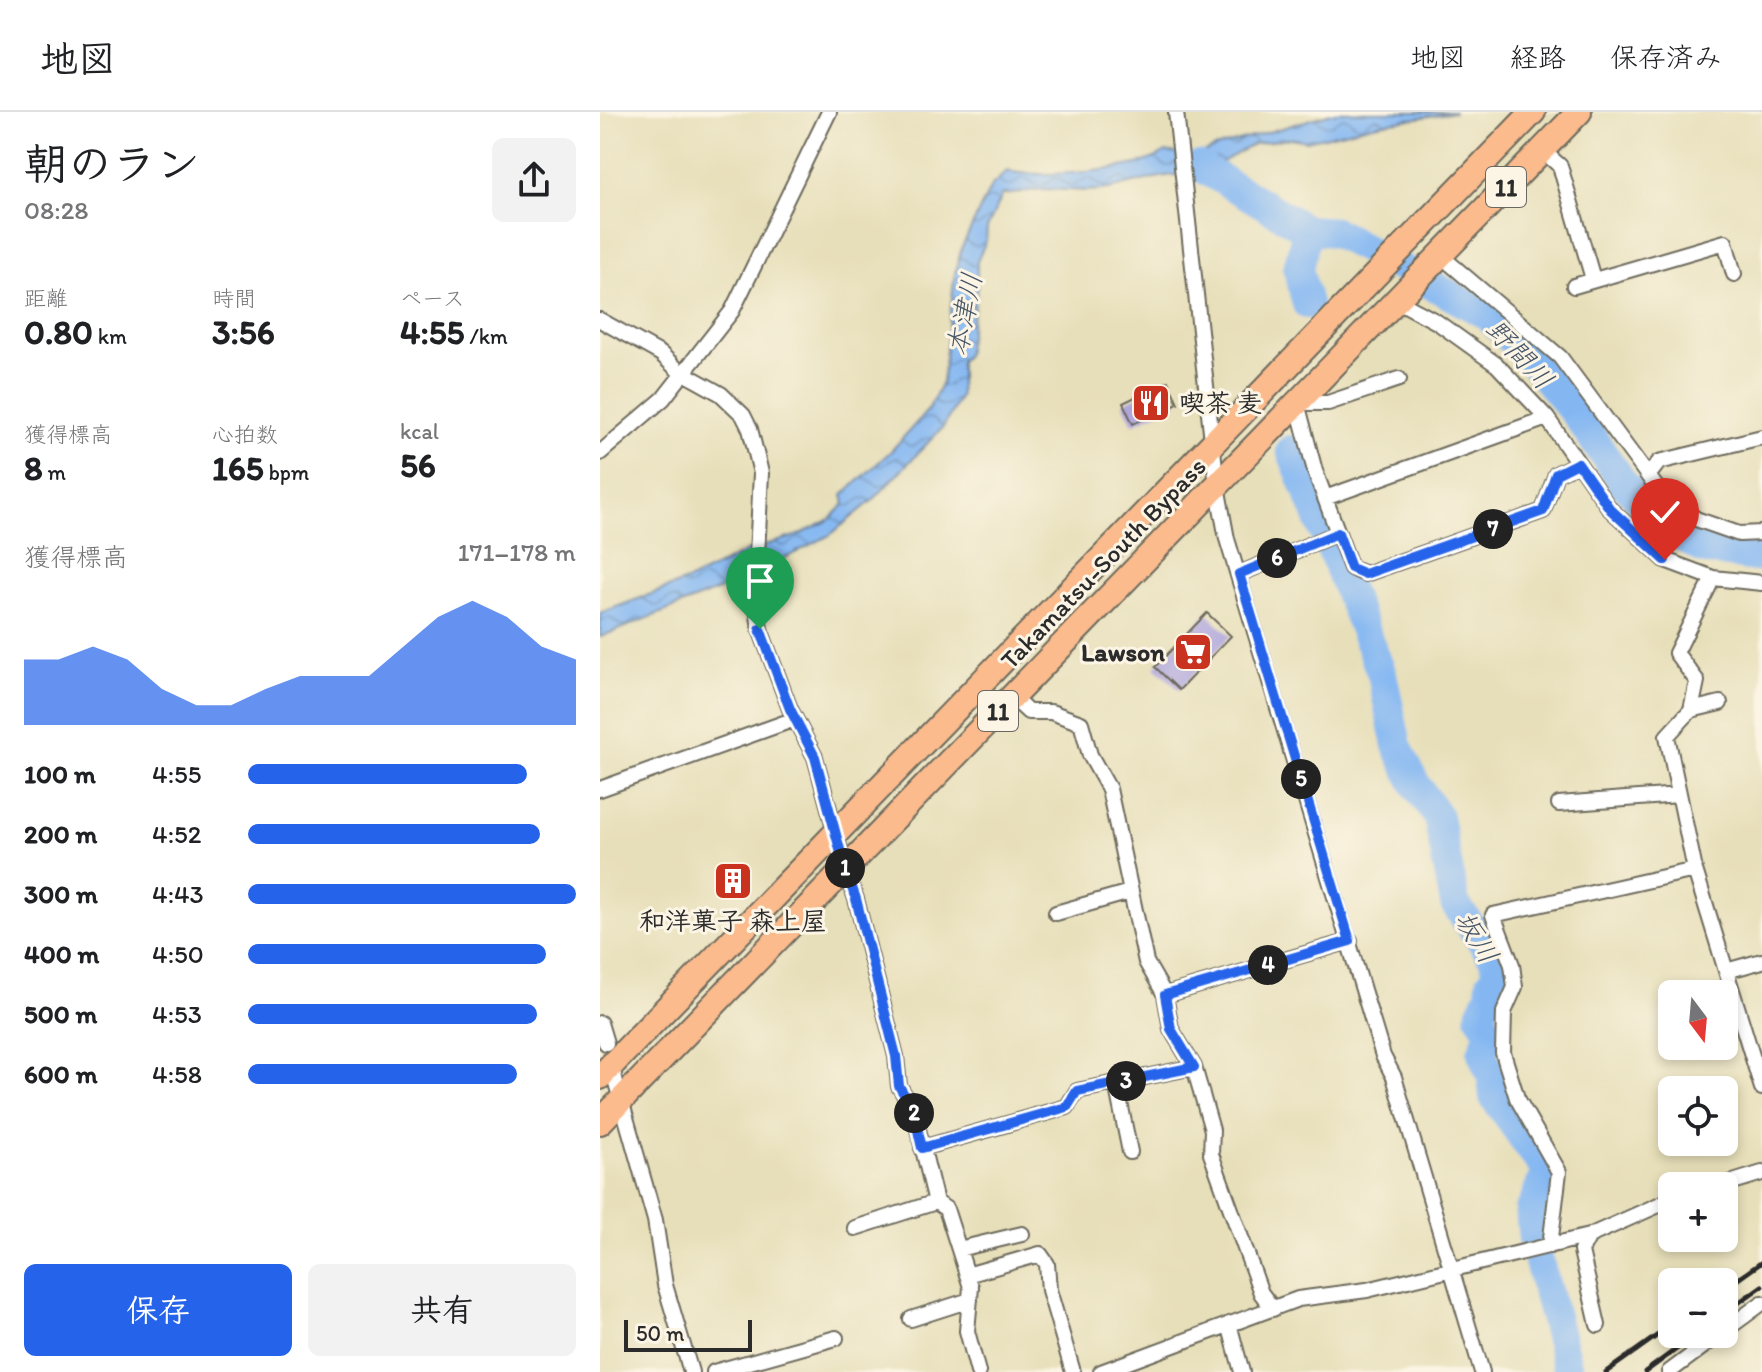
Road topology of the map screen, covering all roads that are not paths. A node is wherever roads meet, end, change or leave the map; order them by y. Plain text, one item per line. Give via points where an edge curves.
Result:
1 (829, 112) edge
2 (1176, 112) edge
3 (1533, 112) edge
4 (1579, 112) edge
5 (1542, 150) junction
6 (1437, 259) junction
7 (1734, 274) dead end
8 (1593, 279) junction
9 (1574, 286) dead end
10 (1396, 300) junction
11 (600, 320) edge
12 (685, 374) junction
13 (1399, 379) dead end
14 (1297, 403) junction
15 (1547, 418) junction
16 (1762, 437) edge
17 (1213, 440) junction
18 (600, 453) edge
19 (1578, 463) junction
20 (1648, 476) junction
21 (1217, 486) junction
22 (1325, 498) junction
23 (1762, 533) edge
24 (1329, 537) junction
25 (1239, 574) junction
26 (1713, 578) junction
27 (1762, 583) edge
28 (1012, 697) junction
29 (1720, 703) dead end
30 (1691, 710) junction
31 (795, 719) junction
32 (600, 789) edge
33 (1679, 795) junction
34 (1559, 804) dead end
35 (836, 834) junction
36 (845, 868) junction
37 (1695, 870) junction
38 (1130, 892) junction
39 (1056, 913) dead end
40 (1350, 941) junction
41 (1762, 961) edge
42 (1726, 971) junction
43 (1165, 995) junction
44 (600, 1023) edge
45 (606, 1062) edge
46 (1194, 1067) junction
47 (1761, 1079) edge
48 (1116, 1083) junction
49 (622, 1099) junction
50 (600, 1122) edge
51 (922, 1148) junction
52 (1130, 1152) dead end
53 (1762, 1173) edge
54 (1738, 1180) edge
55 (936, 1202) junction
56 (1658, 1205) edge
57 (855, 1228) dead end
58 (1022, 1234) dead end
59 (1589, 1236) junction
60 (1541, 1248) junction
61 (959, 1249) junction
62 (1453, 1269) junction
63 (967, 1275) junction
64 (970, 1300) junction
65 (1762, 1303) edge
66 (1273, 1309) junction
67 (911, 1319) dead end
68 (1738, 1320) edge
69 (1229, 1324) junction
70 (1598, 1325) dead end
71 (836, 1338) dead end
72 (1701, 1348) edge
73 (1109, 1371) edge
74 (691, 1372) edge
75 (714, 1372) edge
76 (978, 1372) edge
77 (1073, 1372) edge
78 (1242, 1372) edge
79 (1482, 1372) edge
80 (1669, 1372) edge

1 - 12 street via 732,311
2 - 17 street
3 - 17 highway, Takamatsu-South Bypass / 11
4 - 5 highway, Takamatsu-South Bypass / 11
5 - 6 highway, Takamatsu-South Bypass / 11
5 - 8 street via 1560,166
6 - 10 highway, Takamatsu-South Bypass / 11
6 - 20 street via 1560,357
7 - 8 street via 1725,242
8 - 9 street
10 - 14 highway, Takamatsu-South Bypass / 11
10 - 15 street via 1497,365
11 - 12 street via 661,354
12 - 18 street
12 - 31 street via 721,394 743,415 759,459 755,596 760,629
13 - 14 street via 1328,403
14 - 21 highway, Takamatsu-South Bypass / 11
14 - 22 street
15 - 19 street
15 - 22 street
16 - 20 street via 1659,462
17 - 21 street
17 - 35 highway, Takamatsu-South Bypass / 11
19 - 24 street via 1556,474 1543,511 1365,574 1351,568
19 - 26 street via 1610,509 1665,560
20 - 23 street via 1696,519 1739,534
21 - 25 street
21 - 28 highway, Takamatsu-South Bypass / 11
22 - 24 street
24 - 25 street
25 - 40 street
26 - 27 street
26 - 30 street via 1676,653 1697,681
28 - 36 highway, Takamatsu-South Bypass / 11
28 - 38 street via 1028,712 1051,712 1081,723 1090,755 1109,789
29 - 30 street
30 - 33 street via 1667,736
31 - 32 street
31 - 35 street via 815,757
33 - 34 street
33 - 37 street
35 - 36 street
35 - 45 highway, Takamatsu-South Bypass / 11
36 - 49 highway, Takamatsu-South Bypass / 11
36 - 51 street via 896,1056 899,1086 913,1109
37 - 42 street
37 - 60 street via 1493,915 1515,987 1504,1012 1503,1053 1517,1098 1559,1172
38 - 39 street
38 - 43 street via 1146,962
40 - 43 street
40 - 62 street
41 - 42 street
42 - 47 street
43 - 46 street via 1171,1029
44 - 45 street
45 - 49 street
46 - 48 street
46 - 66 street via 1212,1130 1211,1154 1261,1293
48 - 51 street via 1077,1091 1067,1107
48 - 52 street
49 - 50 highway, Takamatsu-South Bypass / 11
49 - 74 street
51 - 55 street
53 - 54 street
55 - 57 street
55 - 61 street via 946,1209
56 - 59 street
58 - 61 street
59 - 60 street
59 - 70 street via 1581,1251
60 - 62 street
61 - 63 street
62 - 66 street via 1367,1290 1298,1299
62 - 79 street
63 - 64 street
63 - 77 street via 1040,1254 1047,1264 1049,1290
64 - 67 street
64 - 76 street via 967,1331
65 - 68 street
66 - 69 street
69 - 73 street
69 - 78 street
71 - 75 street
72 - 80 street

